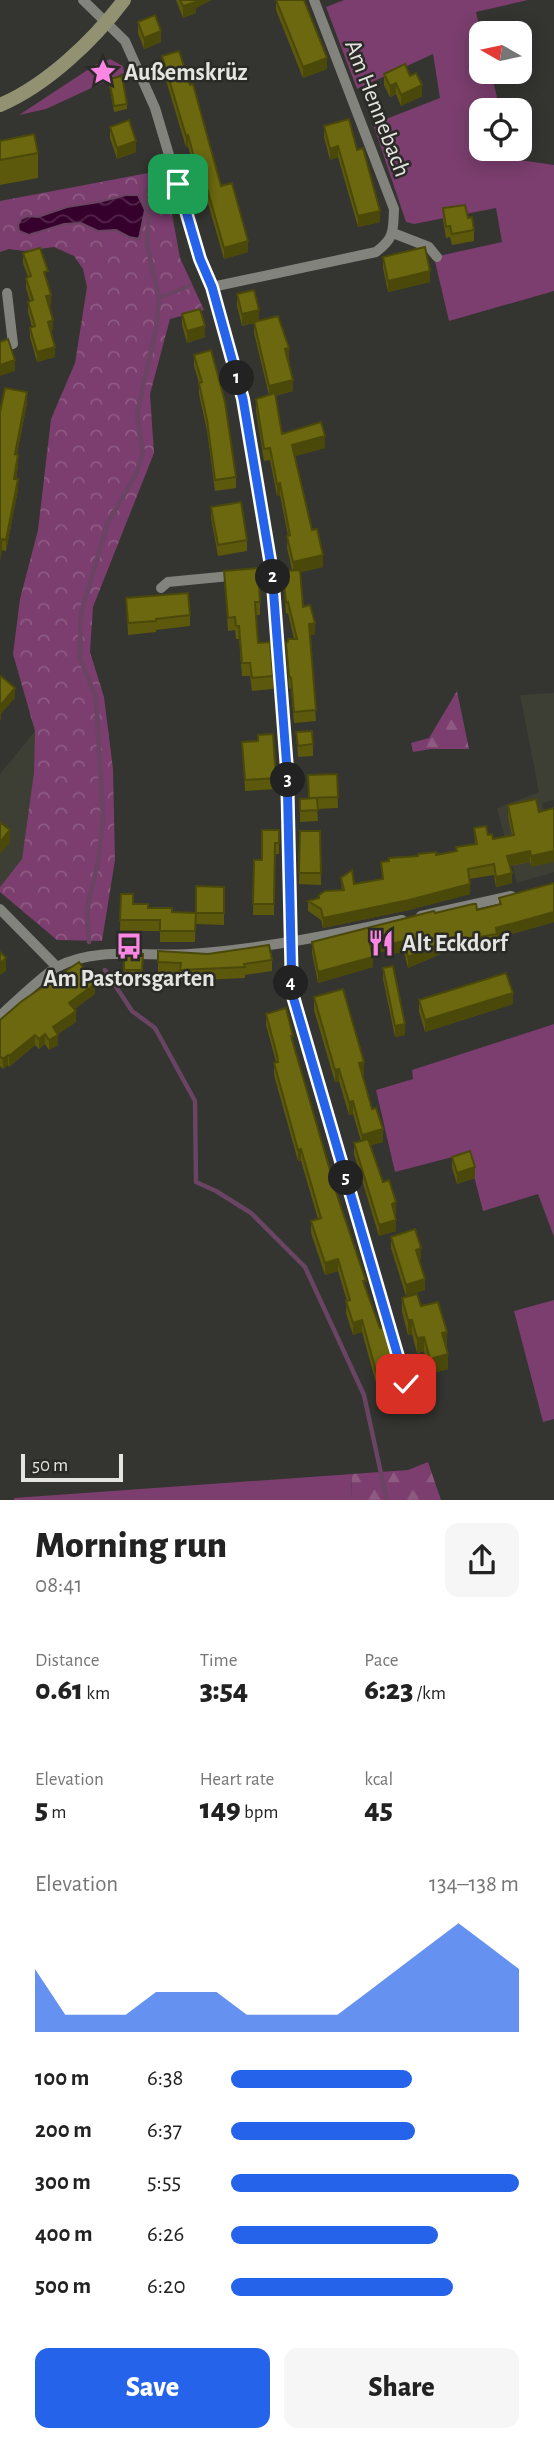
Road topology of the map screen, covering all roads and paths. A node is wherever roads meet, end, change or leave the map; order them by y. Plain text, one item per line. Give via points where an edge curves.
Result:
1 (83, 0) edge
2 (124, 0) edge
3 (314, 0) edge
4 (107, 23) junction
5 (0, 104) edge
6 (393, 233) junction
7 (437, 257) dead end
8 (212, 287) junction
9 (7, 293) dead end
10 (5, 328) edge
11 (13, 344) edge
12 (272, 572) junction
13 (161, 589) dead end
14 (517, 894) edge
15 (0, 909) edge
16 (290, 943) junction
17 (57, 967) junction
18 (0, 1016) edge
19 (406, 1384) dead end

1 - 4 street
2 - 4 main road
3 - 6 street, Am Hennebach via 394,209
4 - 5 main road via 53,73
4 - 8 street via 125,41 155,108
6 - 7 street via 429,247
6 - 8 street via 376,251
8 - 12 street via 243,399
9 - 10 street
10 - 11 street
12 - 13 street via 167,582
12 - 16 street via 287,769
14 - 16 street
15 - 17 street
16 - 17 street via 189,954 87,957
16 - 19 street via 292,993
17 - 18 street

